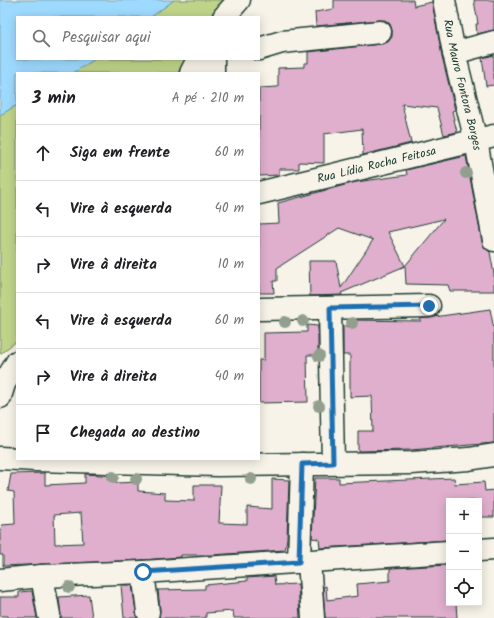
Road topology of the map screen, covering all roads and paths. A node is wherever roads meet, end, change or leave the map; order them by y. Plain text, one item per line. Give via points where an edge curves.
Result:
1 (239, 0) edge
2 (444, 0) edge
3 (225, 16) edge
4 (380, 32) dead end
5 (494, 42) edge
6 (260, 49) edge
7 (454, 53) junction
8 (212, 63) edge
9 (193, 72) edge
10 (485, 139) edge
11 (260, 193) edge
12 (494, 240) edge
13 (429, 306) dead end
14 (330, 308) junction
15 (260, 309) edge
16 (16, 364) edge
17 (0, 398) edge
18 (494, 455) edge
19 (0, 458) edge
20 (16, 459) edge
21 (36, 460) edge
22 (83, 460) edge
23 (218, 462) edge
24 (333, 463) junction
25 (302, 464) junction
26 (494, 549) edge
27 (482, 550) edge
28 (446, 552) edge
29 (304, 561) junction
30 (143, 572) junction
31 (42, 576) junction
32 (0, 580) edge
33 (148, 612) dead end
34 (49, 615) dead end
35 (313, 618) edge

1 - 3 street
2 - 7 street, Rua Mauro Fontora Borges
4 - 6 street via 282,42
5 - 7 street
7 - 10 street, Rua Mauro Fontora Borges
8 - 9 street
10 - 11 street, Rua Lídia Rocha Feitosa
10 - 12 street, Rua Mauro Fontora Borges
13 - 14 street
14 - 15 street
14 - 24 street
16 - 17 street via 4,384
18 - 24 street via 411,463
19 - 20 street
21 - 22 street
22 - 23 street
23 - 25 street
24 - 25 street
25 - 29 street
26 - 27 street
28 - 29 street
29 - 30 street
29 - 35 street
30 - 31 street
30 - 33 street
31 - 32 street
31 - 34 street

